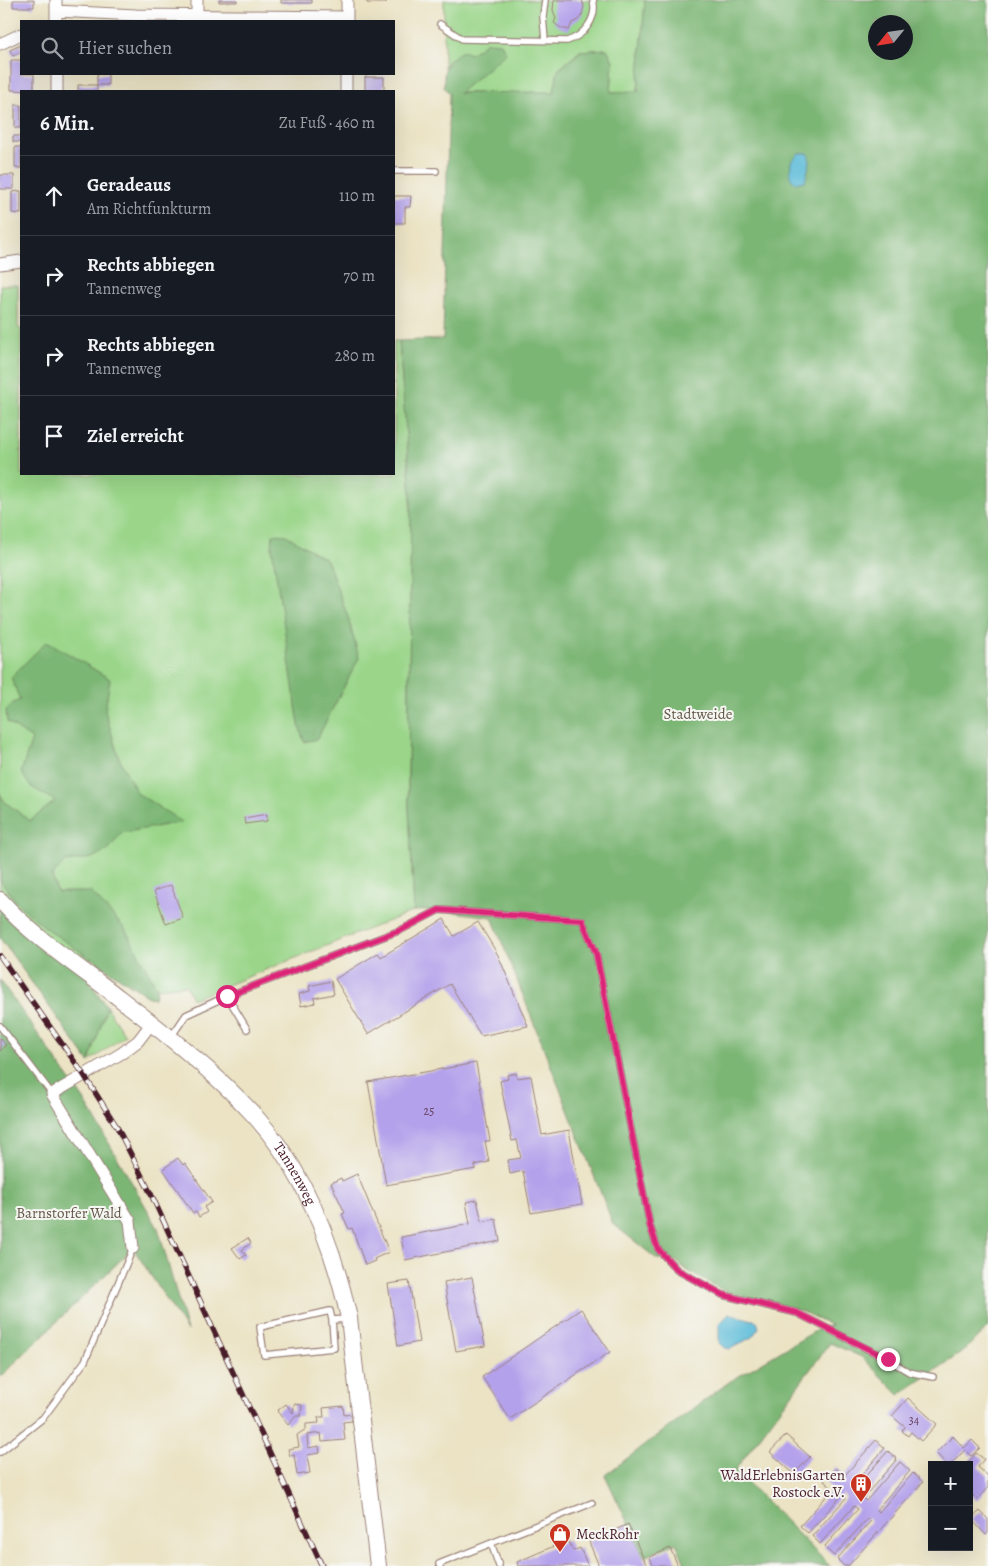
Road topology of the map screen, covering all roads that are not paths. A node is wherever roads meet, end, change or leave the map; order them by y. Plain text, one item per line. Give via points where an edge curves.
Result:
1 (197, 0) edge
2 (346, 0) edge
3 (545, 0) edge
4 (593, 0) edge
5 (56, 15) edge
6 (197, 16) junction
7 (347, 19) edge
8 (440, 24) dead end
9 (20, 34) edge
10 (545, 40) junction
11 (0, 44) edge
12 (57, 75) edge
13 (346, 75) edge
14 (57, 90) edge
15 (346, 90) edge
16 (436, 170) dead end
17 (395, 171) edge
18 (20, 261) edge
19 (0, 264) edge
20 (0, 900) edge
21 (227, 996) junction
22 (151, 1024) junction
23 (0, 1026) edge
24 (247, 1029) dead end
25 (170, 1038) junction
26 (52, 1094) junction
27 (133, 1248) joint
28 (349, 1318) junction
29 (332, 1320) junction
30 (933, 1376) dead end
31 (0, 1452) edge
32 (592, 1503) dead end
33 (491, 1543) junction
34 (378, 1566) edge
35 (440, 1566) edge
36 (499, 1566) edge

1 - 6 street
2 - 7 street
3 - 10 lane
4 - 10 lane via 593,16 577,38
5 - 6 street
6 - 7 street
8 - 10 lane via 462,39
9 - 11 street
12 - 14 street
13 - 15 street
16 - 17 lane
18 - 19 street
20 - 22 street, Tannenweg via 27,927
21 - 24 lane
21 - 25 lane via 186,1015
21 - 30 lane via 401,930 439,910 582,920 596,953 650,1226 658,1249 677,1270 723,1295 797,1313 909,1372
22 - 25 street, Tannenweg
22 - 26 street via 138,1041 122,1053
23 - 26 lane
25 - 28 street, Tannenweg via 236,1096 272,1137 288,1162 317,1216 342,1284
26 - 27 street via 130,1221
27 - 31 lane via 86,1361 43,1418
28 - 29 lane
28 - 34 street, Tannenweg
29 - 29 lane via 330,1310 260,1327 264,1355 334,1348
32 - 33 lane
33 - 35 lane
33 - 36 lane

